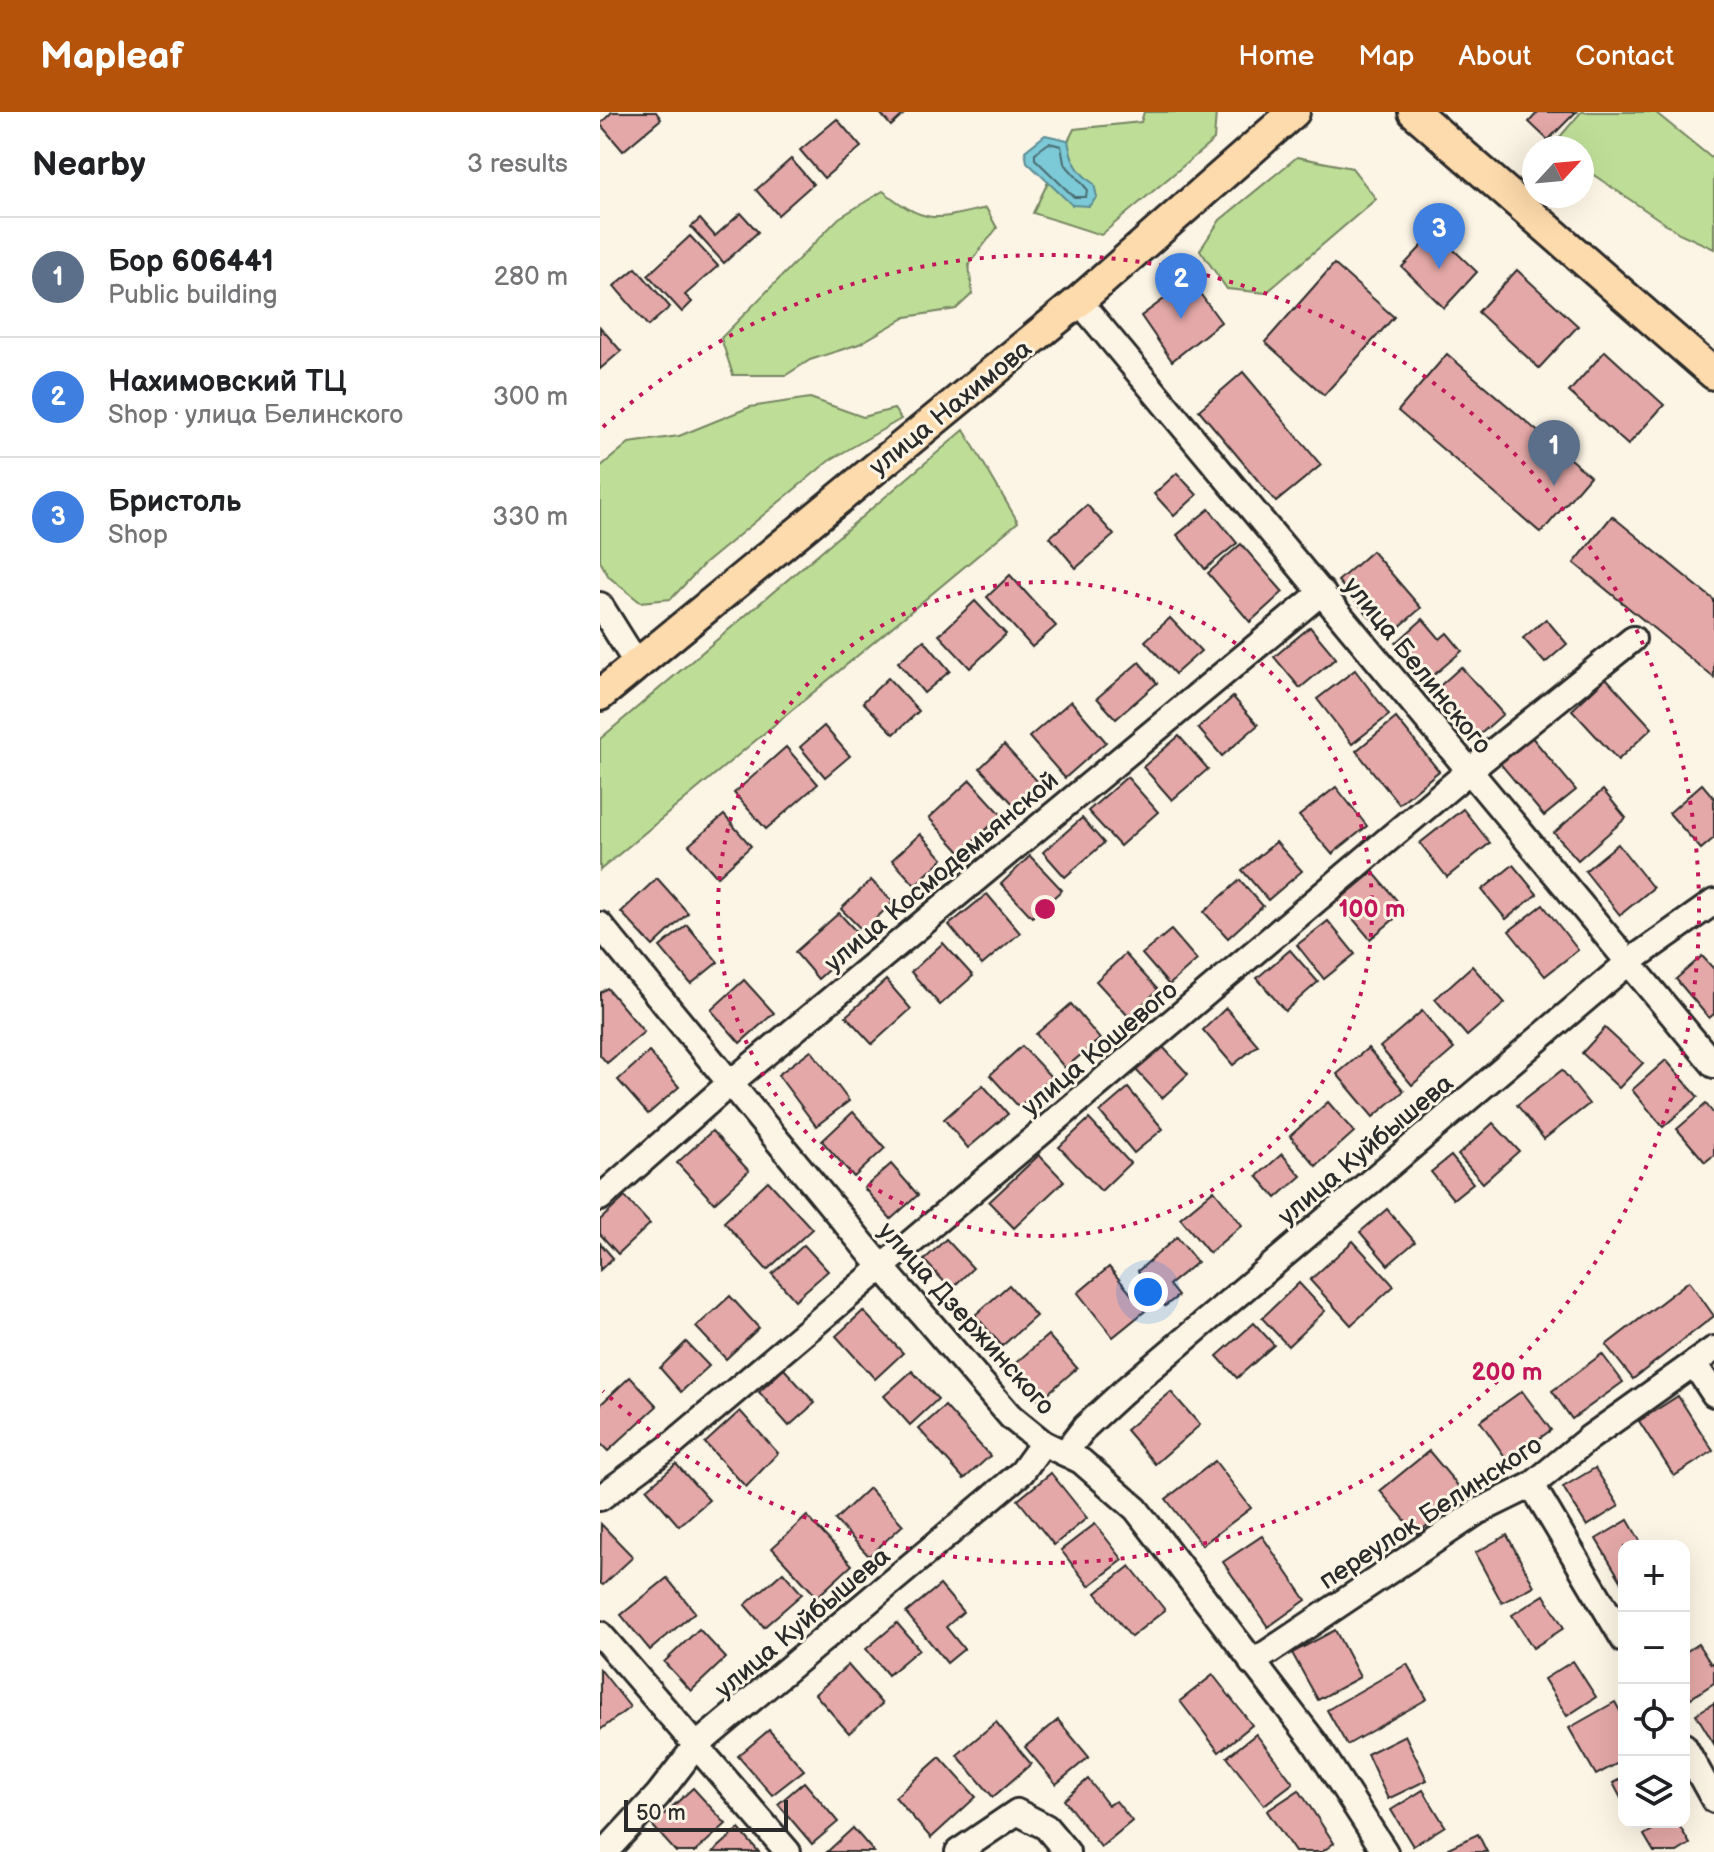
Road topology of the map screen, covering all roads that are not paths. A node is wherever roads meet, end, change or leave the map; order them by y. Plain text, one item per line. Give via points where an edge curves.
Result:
1 (1294, 112) edge
2 (1414, 112) edge
3 (1079, 301) junction
4 (1714, 374) edge
5 (1322, 592) junction
6 (600, 605) edge
7 (1633, 639) dead end
8 (637, 664) junction
9 (600, 695) edge
10 (1469, 771) junction
11 (1714, 902) edge
12 (600, 925) edge
13 (1629, 962) junction
14 (1714, 1065) edge
15 (729, 1084) junction
16 (600, 1198) edge
17 (880, 1265) junction
18 (1714, 1349) edge
19 (1695, 1365) junction
20 (1714, 1394) edge
21 (1054, 1448) junction
22 (1532, 1485) junction
23 (600, 1498) edge
24 (1618, 1630) edge
25 (600, 1634) edge
26 (1252, 1663) junction
27 (695, 1747) junction
28 (1690, 1756) edge
29 (1714, 1800) edge
30 (605, 1852) edge
31 (788, 1852) edge
32 (958, 1852) edge
33 (1067, 1852) edge
34 (1385, 1852) edge

1 - 3 main road, улица Нахимова
2 - 4 main road
3 - 5 street, улица Белинского
3 - 8 main road, улица Нахимова
5 - 10 street, улица Белинского
5 - 15 street, улица Космодемьянской
6 - 8 street
7 - 10 street, улица Кошевого
8 - 9 main road, улица Нахимова
10 - 13 street, улица Белинского
10 - 17 street, улица Кошевого
11 - 13 street, улица Куйбышева
12 - 15 street, улица Дзержинского
13 - 14 street, улица Белинского
13 - 21 street, улица Куйбышева
15 - 16 street, улица Космодемьянской
15 - 17 street, улица Дзержинского
17 - 21 street, улица Дзержинского via 1011,1417
17 - 23 street, улица Кошевого via 669,1447
18 - 19 street, переулок Белинского
19 - 20 street
19 - 22 street, переулок Белинского via 1589,1438
21 - 26 street, улица Дзержинского via 1092,1469 1136,1509
21 - 27 street, улица Куйбышева
22 - 24 street
22 - 26 street, переулок Белинского via 1477,1512
25 - 27 street
26 - 34 street, улица Дзержинского via 1315,1743
27 - 30 street, улица Куйбышева
27 - 31 street
28 - 29 street
32 - 33 street via 1017,1812 1046,1827

